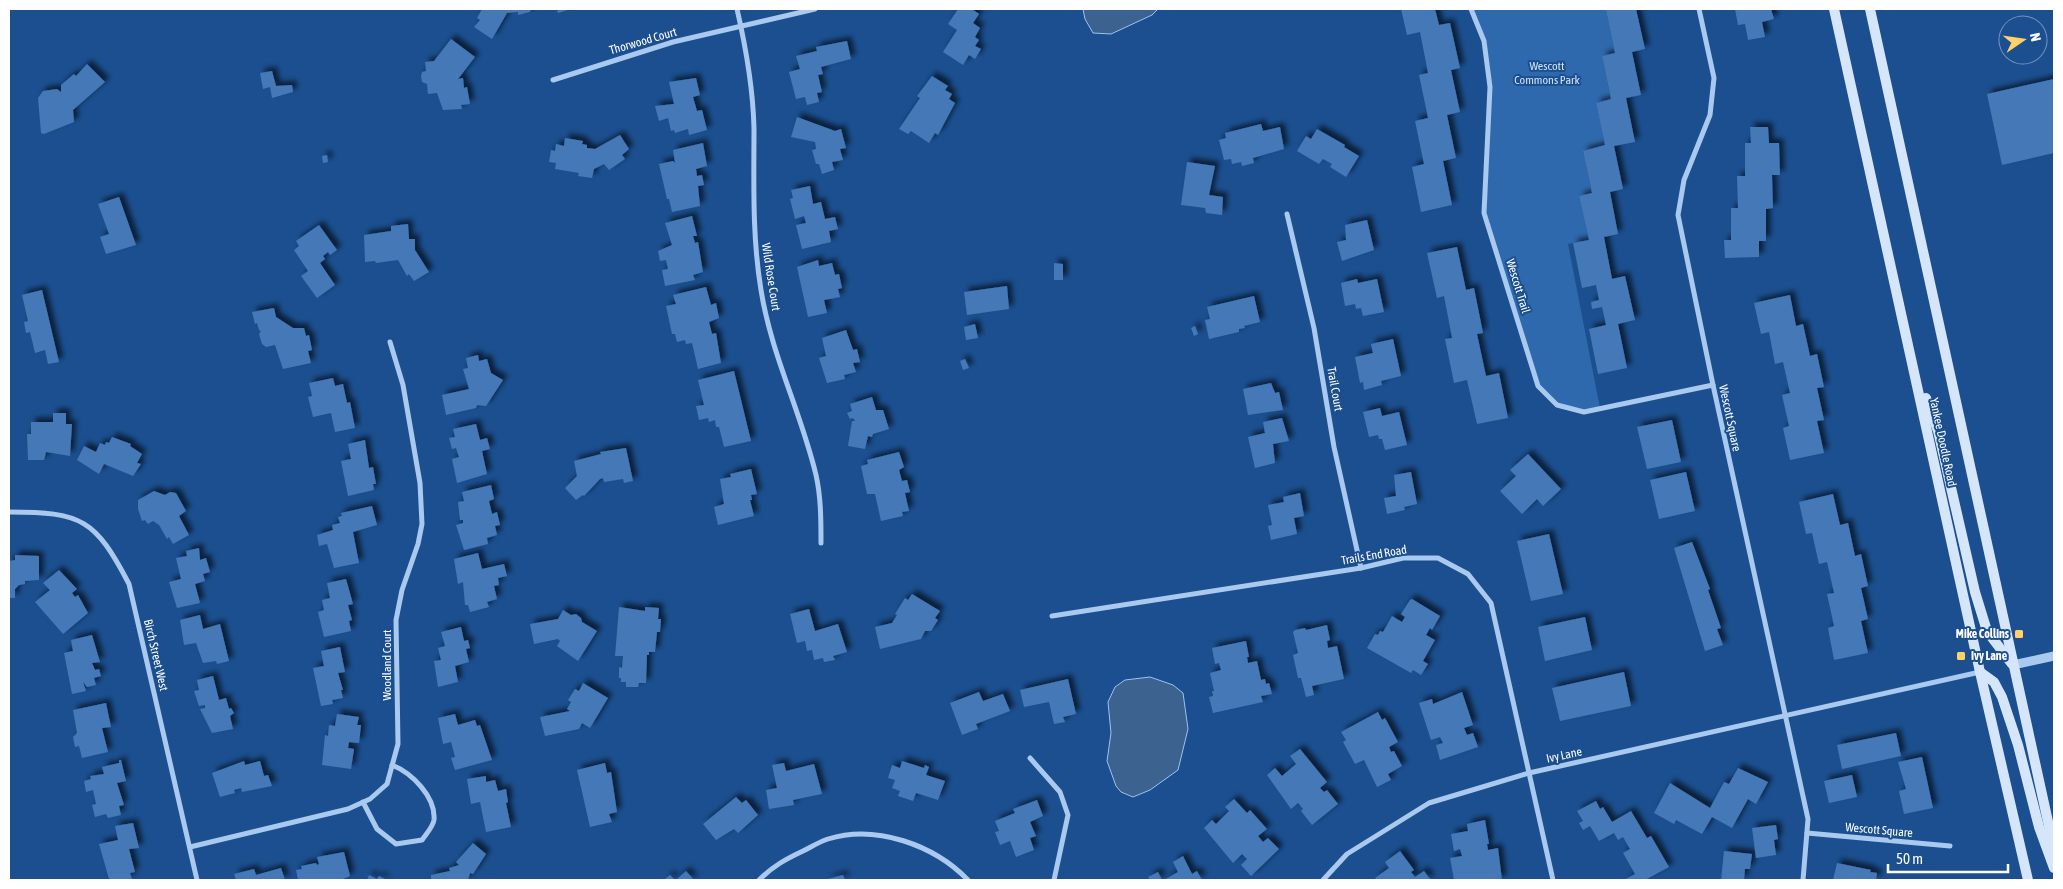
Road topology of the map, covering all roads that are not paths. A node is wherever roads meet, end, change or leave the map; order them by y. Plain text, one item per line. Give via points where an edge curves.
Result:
1 (737, 9) edge
2 (815, 9) edge
3 (1471, 9) edge
4 (1699, 9) edge
5 (1834, 9) edge
6 (1870, 9) edge
7 (741, 26) junction
8 (553, 80) dead end
9 (1288, 214) dead end
10 (390, 342) dead end
11 (1913, 365) junction
12 (1713, 385) junction
13 (9, 512) edge
14 (821, 542) dead end
15 (1361, 568) junction
16 (1052, 616) dead end
17 (2054, 656) edge
18 (2013, 665) junction
19 (1980, 672) junction
20 (1786, 717) junction
21 (1030, 758) dead end
22 (392, 764) junction
23 (1530, 773) junction
24 (363, 802) junction
25 (1807, 833) junction
26 (190, 846) junction
27 (1950, 846) dead end
28 (2054, 849) edge
29 (2054, 868) edge
30 (197, 880) edge
31 (760, 880) edge
32 (968, 880) edge
33 (1054, 880) edge
34 (1323, 880) edge
35 (1553, 880) edge
36 (1803, 880) edge
37 (2028, 880) edge

1 - 7 street, Wild Rose Court
2 - 7 street, Thorwood Court
3 - 12 street, Wescott Trail via 1484,41 1490,88 1484,213 1538,386 1557,405 1584,412
4 - 12 street, Wescott Square via 1714,78 1710,115 1684,180 1678,214
5 - 11 main road, Yankee Doodle Road
6 - 18 main road, Yankee Doodle Road
7 - 8 street, Thorwood Court via 633,54
7 - 14 street, Wild Rose Court via 752,93 752,212 758,274 781,368 816,476 822,520
9 - 15 street, Trail Court
10 - 22 street, Woodland Court via 403,385 422,504 418,544 402,590 396,620 398,744
11 - 18 main road via 1938,430 1987,631
11 - 19 main road, Yankee Doodle Road
12 - 20 street, Wescott Square
13 - 26 street, Birch Street West via 67,516 88,525 116,559 129,584
15 - 16 street, Trails End Road
15 - 23 street, Trails End Road via 1403,558 1438,558 1468,574 1491,603
17 - 18 street
18 - 28 main road, Yankee Doodle Road
19 - 20 street, Ivy Lane
19 - 29 main road via 1994,682 2002,697 2018,745 2038,827
19 - 37 main road, Yankee Doodle Road
20 - 23 street, Ivy Lane
20 - 25 street, Wescott Square via 1808,818
21 - 33 street via 1060,792 1068,815
22 - 24 street, Woodland Court via 387,784
22 - 24 street via 405,770 434,806 434,822 422,840 396,844 378,829
23 - 34 street, Ivy Lane via 1429,802 1346,854
23 - 35 street, Trails End Road
24 - 26 street, Woodland Court via 348,809
25 - 27 street, Wescott Square
25 - 36 street, Wescott Square
26 - 30 street, Birch Street West
31 - 32 street via 774,865 828,839 860,835 893,838 925,848 954,865

